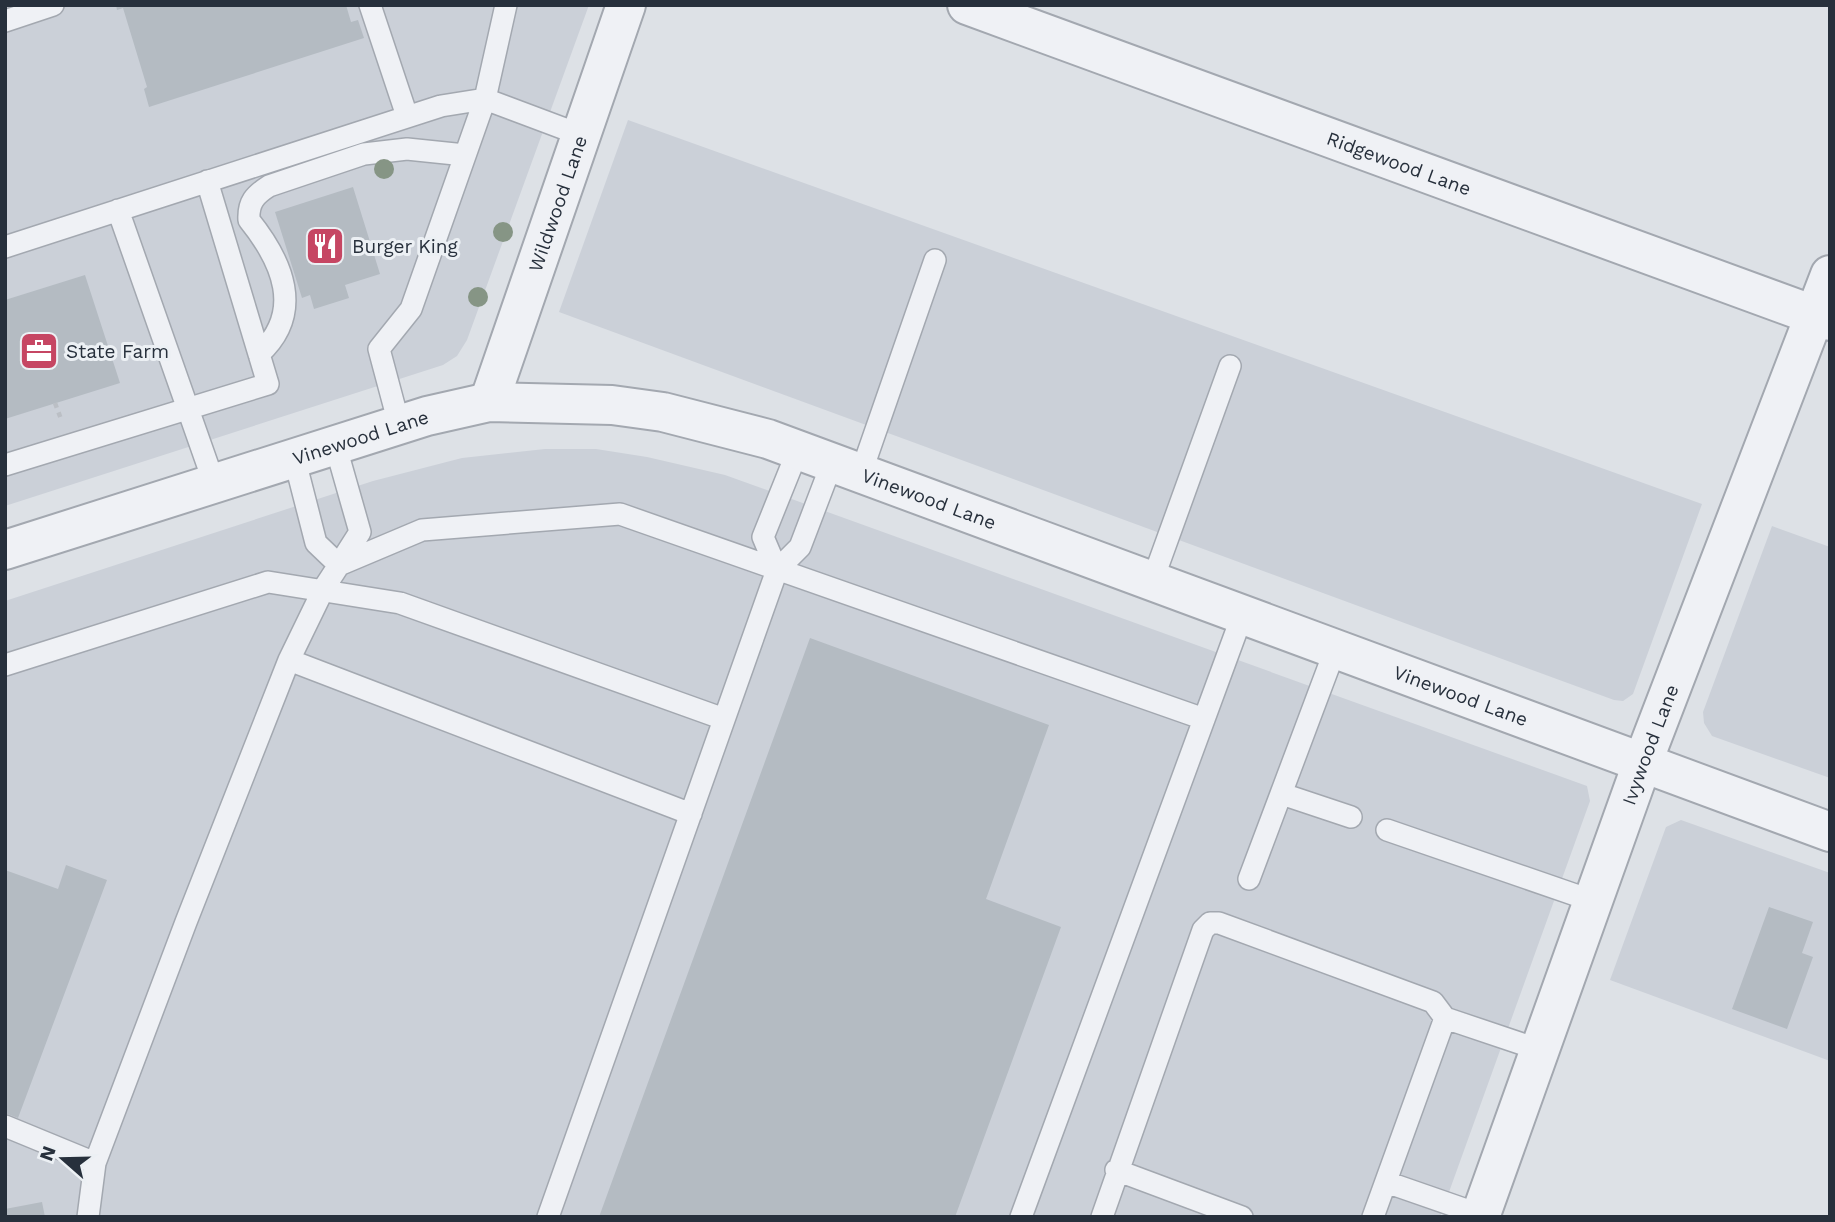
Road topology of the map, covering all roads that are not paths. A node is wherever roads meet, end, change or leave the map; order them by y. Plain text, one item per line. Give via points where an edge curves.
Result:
1 (53, 5) edge
2 (370, 5) edge
3 (506, 5) edge
4 (626, 5) edge
5 (967, 5) edge
6 (5, 21) edge
7 (485, 99) junction
8 (407, 116) junction
9 (581, 135) junction
10 (465, 155) junction
11 (207, 181) junction
12 (118, 210) junction
13 (5, 247) edge
14 (935, 260) dead end
15 (1830, 275) edge
16 (1822, 319) edge
17 (259, 354) junction
18 (1230, 366) dead end
19 (489, 402) junction
20 (189, 408) junction
21 (399, 425) junction
22 (335, 444) junction
23 (294, 457) junction
24 (830, 462) junction
25 (5, 464) edge
26 (214, 483) junction
27 (5, 550) edge
28 (339, 565) junction
29 (777, 570) junction
30 (1152, 582) junction
31 (324, 588) junction
32 (1242, 616) junction
33 (1335, 650) junction
34 (289, 660) junction
35 (5, 665) edge
36 (724, 719) junction
37 (1204, 719) junction
38 (1642, 764) junction
39 (1282, 794) junction
40 (691, 814) junction
41 (1351, 817) dead end
42 (1387, 830) dead end
43 (1830, 832) edge
44 (1249, 879) dead end
45 (1593, 901) junction
46 (1445, 1018) junction
47 (1540, 1050) junction
48 (5, 1126) edge
49 (95, 1163) junction
50 (1116, 1170) junction
51 (1386, 1182) junction
52 (1480, 1216) edge
53 (88, 1217) edge
54 (548, 1217) edge
55 (1021, 1217) edge
56 (1102, 1217) edge
57 (1242, 1217) edge
58 (1373, 1217) edge

1 - 6 lane
2 - 8 lane
3 - 7 lane
4 - 9 street, Wildwood Lane
5 - 16 street, Ridgewood Lane
7 - 8 lane
7 - 9 lane
7 - 10 lane
8 - 11 lane
9 - 19 street, Wildwood Lane
10 - 17 lane via 407,149 364,154 257,194 248,220 268,247 285,293 285,313 275,339
10 - 21 lane via 411,309 379,349
11 - 12 lane
11 - 17 lane
12 - 13 lane
12 - 20 lane
14 - 24 lane
15 - 16 street, Ivywood Lane
16 - 38 street, Ivywood Lane
17 - 20 lane via 268,384
18 - 30 lane
19 - 21 street, Vinewood Lane
19 - 24 street, Vinewood Lane via 612,405 663,412
20 - 25 lane
20 - 26 lane
21 - 22 street, Vinewood Lane
22 - 23 street, Vinewood Lane
22 - 28 lane via 360,531
23 - 26 street, Vinewood Lane
23 - 28 lane via 316,543
24 - 29 lane via 800,547
24 - 29 lane via 763,537
24 - 30 street, Vinewood Lane
26 - 27 street, Vinewood Lane
28 - 29 lane via 422,530 620,514
28 - 31 lane
29 - 36 lane
29 - 37 lane
30 - 32 street, Vinewood Lane
31 - 34 lane
31 - 35 lane via 268,582
31 - 36 lane via 400,603
32 - 33 street, Vinewood Lane
32 - 37 lane
33 - 38 street, Vinewood Lane
33 - 39 lane
34 - 40 lane
34 - 49 lane
36 - 40 lane
37 - 55 lane
38 - 43 street, Vinewood Lane
38 - 45 street, Ivywood Lane
39 - 41 lane
39 - 44 lane
40 - 54 lane
42 - 45 lane
45 - 47 street, Ivywood Lane
46 - 47 lane
46 - 50 lane via 1433,1002 1210,923 1203,930
46 - 51 lane
47 - 52 street, Ivywood Lane
48 - 49 lane
49 - 53 lane
50 - 56 lane
50 - 57 lane
51 - 52 lane
51 - 58 lane

